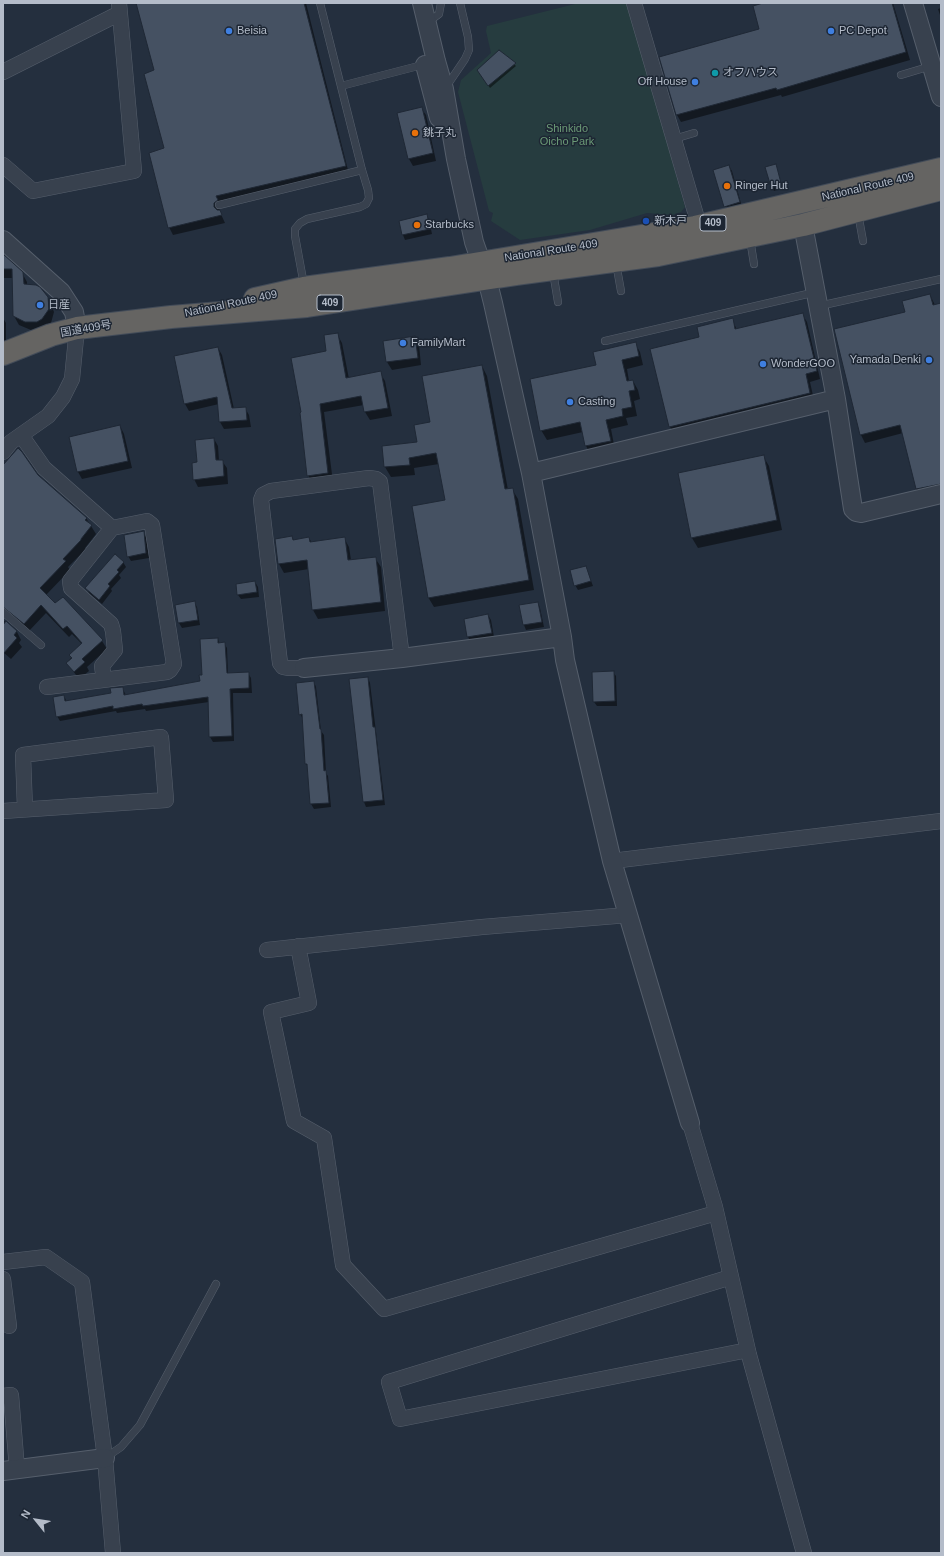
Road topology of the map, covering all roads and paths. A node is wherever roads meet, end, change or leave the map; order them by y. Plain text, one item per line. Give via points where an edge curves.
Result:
1 (320, 3) edge
2 (410, 3) edge
3 (422, 3) edge
4 (441, 3) edge
5 (460, 3) edge
6 (634, 3) edge
7 (913, 3) edge
8 (119, 8) edge
9 (427, 23) junction
10 (430, 62) junction
11 (3, 72) edge
12 (936, 74) edge
13 (901, 75) dead end
14 (341, 86) junction
15 (444, 89) junction
16 (941, 97) edge
17 (694, 133) dead end
18 (674, 139) junction
19 (456, 158) junction
20 (3, 165) edge
21 (941, 169) edge
22 (362, 170) junction
23 (941, 188) edge
24 (219, 205) dead end
25 (858, 211) junction
26 (803, 225) junction
27 (695, 227) junction
28 (749, 237) junction
29 (3, 240) edge
30 (863, 241) dead end
31 (616, 261) junction
32 (754, 264) dead end
33 (553, 269) junction
34 (484, 271) junction
35 (941, 279) edge
36 (304, 288) junction
37 (621, 291) dead end
38 (817, 299) junction
39 (558, 302) dead end
40 (171, 317) junction
41 (77, 328) junction
42 (605, 341) dead end
43 (3, 354) edge
44 (836, 399) junction
45 (21, 435) junction
46 (3, 452) edge
47 (531, 473) junction
48 (941, 494) edge
49 (112, 528) junction
50 (3, 612) edge
51 (562, 636) junction
52 (41, 645) dead end
53 (402, 658) junction
54 (304, 668) joint
55 (104, 680) junction
56 (47, 687) dead end
57 (25, 809) junction
58 (3, 811) edge
59 (941, 821) edge
60 (612, 861) junction
61 (628, 915) junction
62 (298, 946) junction
63 (267, 950) dead end
64 (690, 1123) joint
65 (716, 1213) junction
66 (3, 1262) edge
67 (731, 1277) junction
68 (3, 1279) edge
69 (216, 1284) dead end
70 (9, 1326) dead end
71 (748, 1350) junction
72 (3, 1396) edge
73 (105, 1458) junction
74 (10, 1470) edge
75 (113, 1553) edge
76 (804, 1553) edge

1 - 14 lane
2 - 10 street
3 - 9 street
4 - 9 lane via 439,14
5 - 15 lane via 469,50
6 - 18 street
7 - 12 street
8 - 11 street
8 - 20 street via 134,171 33,191
9 - 10 street
10 - 14 lane
10 - 15 street
10 - 19 street via 443,135
12 - 13 lane
12 - 16 street
14 - 22 lane
15 - 19 street
17 - 18 lane
18 - 27 street via 696,215
19 - 34 street via 474,242
21 - 27 highway, National Route 409 / 409 via 805,196
22 - 24 lane
22 - 36 lane via 369,198 366,204 307,219 295,229
23 - 25 highway, National Route 409 / 409
25 - 26 highway, National Route 409 / 409
25 - 30 lane
26 - 28 highway, National Route 409 / 409
26 - 38 street
27 - 34 highway, National Route 409 / 409
28 - 31 highway, National Route 409 / 409
28 - 32 lane
29 - 41 street via 61,292 74,312
31 - 33 highway, National Route 409 / 409
31 - 37 lane
33 - 34 highway, National Route 409 / 409
33 - 39 lane
34 - 36 highway, National Route 409 / 409
34 - 40 highway, National Route 409 / 409 via 307,306
34 - 47 street
35 - 38 lane
36 - 40 highway, National Route 409 / 409
38 - 42 lane
38 - 44 street
40 - 41 highway, 国道409号 / 409
41 - 43 highway, 国道409号 / 409
41 - 45 street via 72,379 63,397 48,416
44 - 47 street
44 - 48 street via 851,502 856,512 861,513
45 - 46 street
45 - 49 street via 44,468
47 - 51 street
49 - 55 street via 70,581 71,588 111,624 115,650 102,666
49 - 55 street via 147,521 152,525 174,664 167,672
50 - 52 lane
51 - 53 street
51 - 60 street via 565,660
53 - 54 street
53 - 54 street via 380,482 369,478 271,491 263,495 261,500 280,663 283,667
55 - 56 street
57 - 57 street via 166,800 161,737 23,755
57 - 58 street
59 - 60 street
60 - 61 street
61 - 62 street
61 - 64 street
62 - 63 street
62 - 65 street via 309,1002 271,1012 294,1121 324,1138 343,1265 384,1309
64 - 65 street
65 - 67 street
66 - 73 street via 46,1257 82,1282
67 - 71 street
67 - 71 street via 390,1382 400,1419
68 - 70 street
69 - 73 lane via 140,1425 121,1447
71 - 76 street
72 - 74 street via 11,1395
73 - 74 street
73 - 75 street

